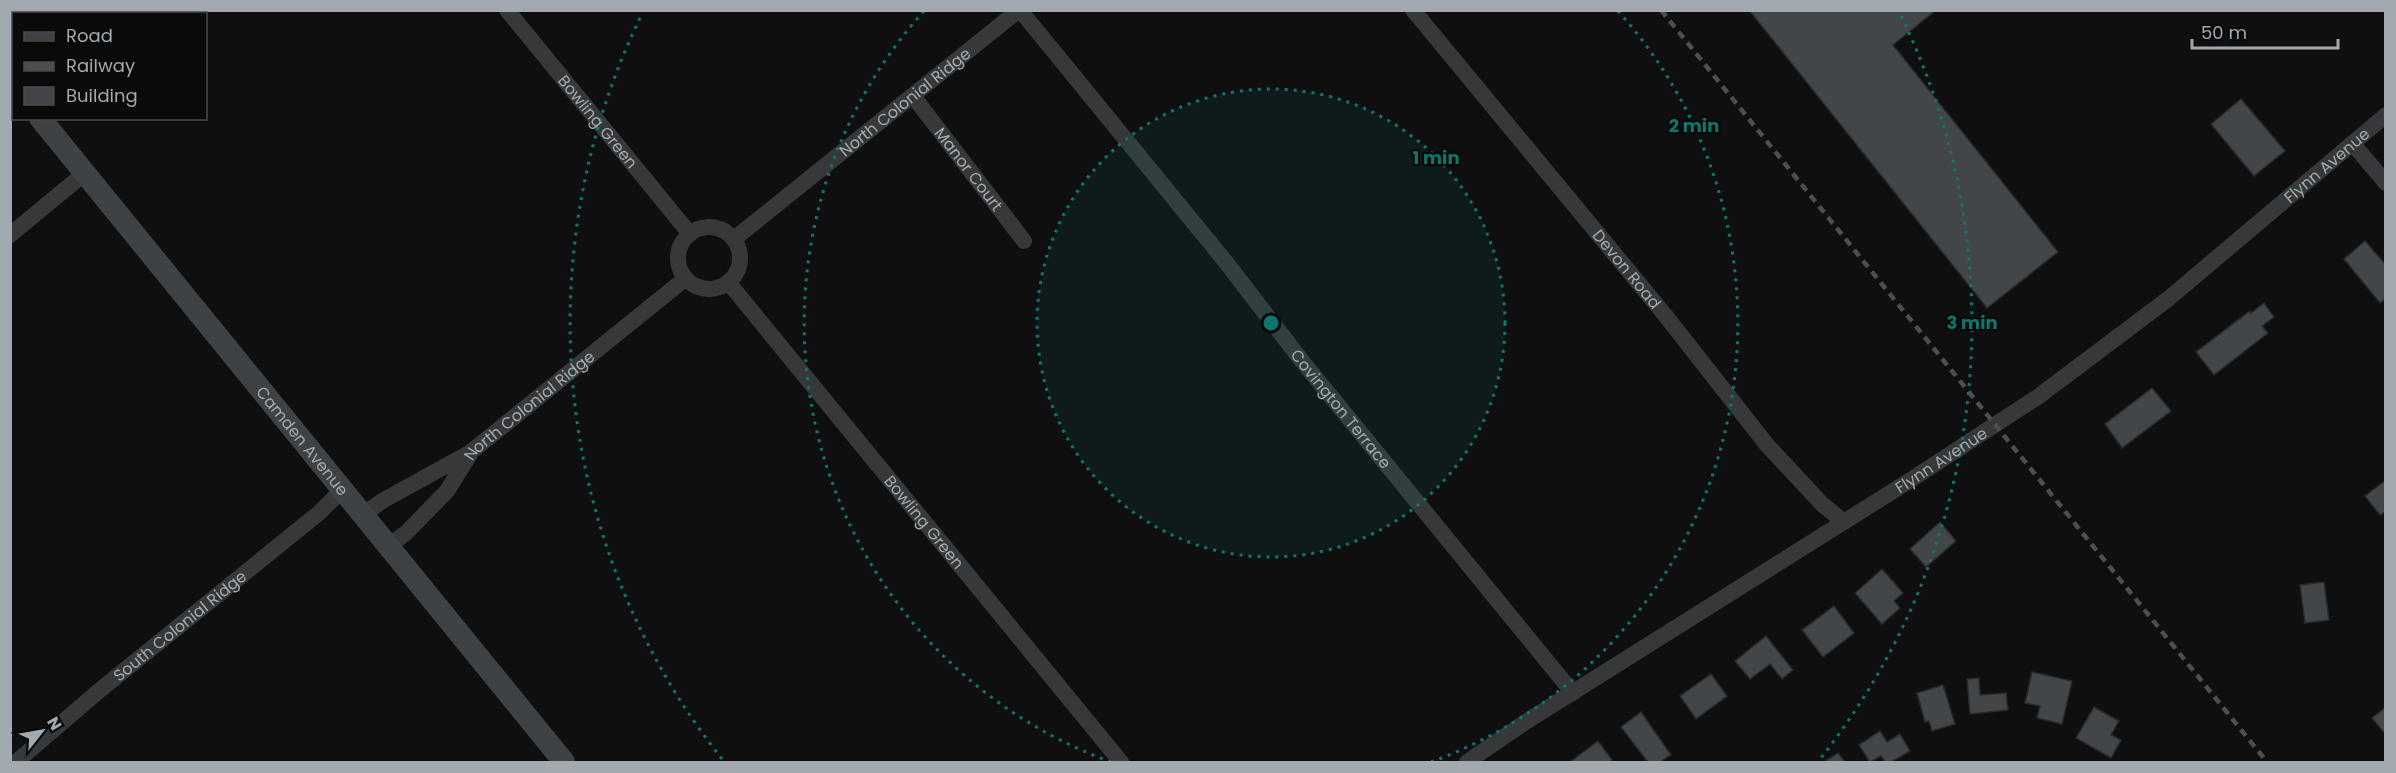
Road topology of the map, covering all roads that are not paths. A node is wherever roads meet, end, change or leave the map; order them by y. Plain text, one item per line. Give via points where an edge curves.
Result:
1 (507, 10) edge
2 (1019, 10) edge
3 (1413, 10) edge
4 (913, 96) junction
5 (2385, 116) edge
6 (42, 120) edge
7 (2352, 143) junction
8 (85, 173) junction
9 (2385, 183) edge
10 (10, 234) edge
11 (690, 234) junction
12 (734, 239) junction
13 (1024, 241) dead end
14 (686, 278) junction
15 (728, 282) junction
16 (472, 451) junction
17 (342, 490) junction
18 (363, 515) junction
19 (1844, 522) junction
20 (388, 546) junction
21 (1573, 693) junction
22 (16, 762) edge
23 (564, 762) edge
24 (1121, 762) edge
25 (1467, 762) edge

1 - 11 street, Bowling Green
2 - 4 street, North Colonial Ridge
2 - 21 street, Covington Terrace
3 - 19 street, Devon Road via 1665,315 1761,438
4 - 12 street, North Colonial Ridge
4 - 13 street, Manor Court
5 - 7 street, Flynn Avenue
6 - 8 main road, Camden Avenue
7 - 9 street
7 - 19 street, Flynn Avenue via 2168,299 2104,348 1995,426
8 - 10 street
8 - 17 main road, Camden Avenue
11 - 12 street via 698,228 718,228
11 - 14 street via 683,241 678,260
12 - 15 street via 739,266
14 - 15 street via 706,288
14 - 16 street, North Colonial Ridge
15 - 24 street, Bowling Green
16 - 18 street
16 - 20 street, North Colonial Ridge via 447,490
17 - 18 main road, Camden Avenue
17 - 22 street, South Colonial Ridge
18 - 20 main road, Camden Avenue
19 - 21 street, Flynn Avenue
20 - 23 main road, Camden Avenue
21 - 25 street, Flynn Avenue

